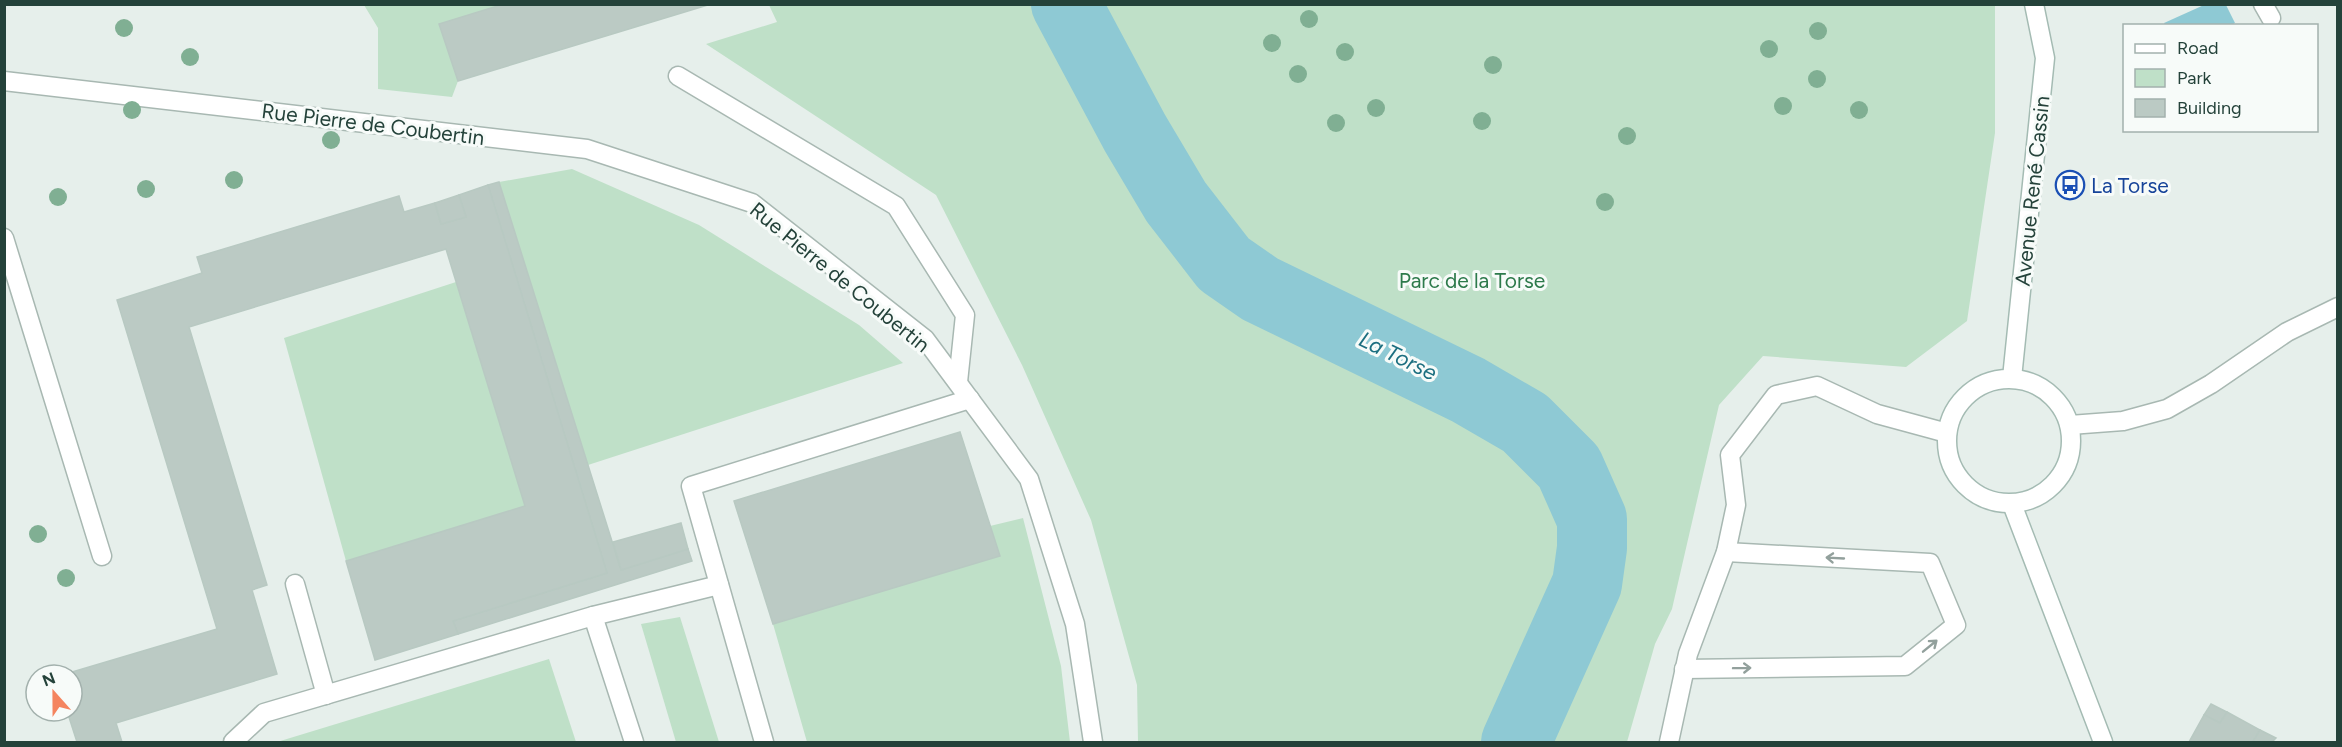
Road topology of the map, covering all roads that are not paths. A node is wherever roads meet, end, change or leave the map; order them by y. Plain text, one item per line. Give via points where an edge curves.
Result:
1 (2034, 4) edge
2 (678, 76) dead end
3 (4, 81) edge
4 (4, 238) edge
5 (2337, 307) edge
6 (2012, 378) junction
7 (958, 382) junction
8 (969, 399) junction
9 (2070, 425) junction
10 (1947, 433) junction
11 (2012, 504) junction
12 (1726, 552) junction
13 (102, 556) dead end
14 (295, 584) dead end
15 (719, 585) junction
16 (593, 616) junction
17 (1684, 669) junction
18 (326, 695) junction
19 (233, 742) edge
20 (634, 742) edge
21 (764, 742) edge
22 (1093, 742) edge
23 (1669, 742) edge
24 (2103, 742) edge

1 - 6 street, Avenue René Cassin via 2045,58
2 - 7 street via 896,206 965,315
3 - 7 street, Rue Pierre de Coubertin via 587,149 752,203 925,339
4 - 13 street
5 - 9 street via 2287,332 2167,409 2123,421
6 - 9 street via 2049,392
6 - 10 street via 1991,381 1971,392 1956,408
7 - 8 street, Rue Pierre de Coubertin
8 - 15 street via 691,486
8 - 22 street, Rue Pierre de Coubertin via 1029,479 1075,624
9 - 11 street via 2068,462 2058,481 2034,499
10 - 11 street via 1948,454 1961,482 1979,496
10 - 12 street via 1877,414 1817,386 1776,395 1730,456 1736,505
11 - 24 street
12 - 17 street
17 -> 12 street via 1905,666 1956,625 1930,563
14 - 18 street
15 - 16 street
15 - 21 street
16 - 18 street
16 - 20 street
17 - 23 street
18 - 19 street via 264,713

